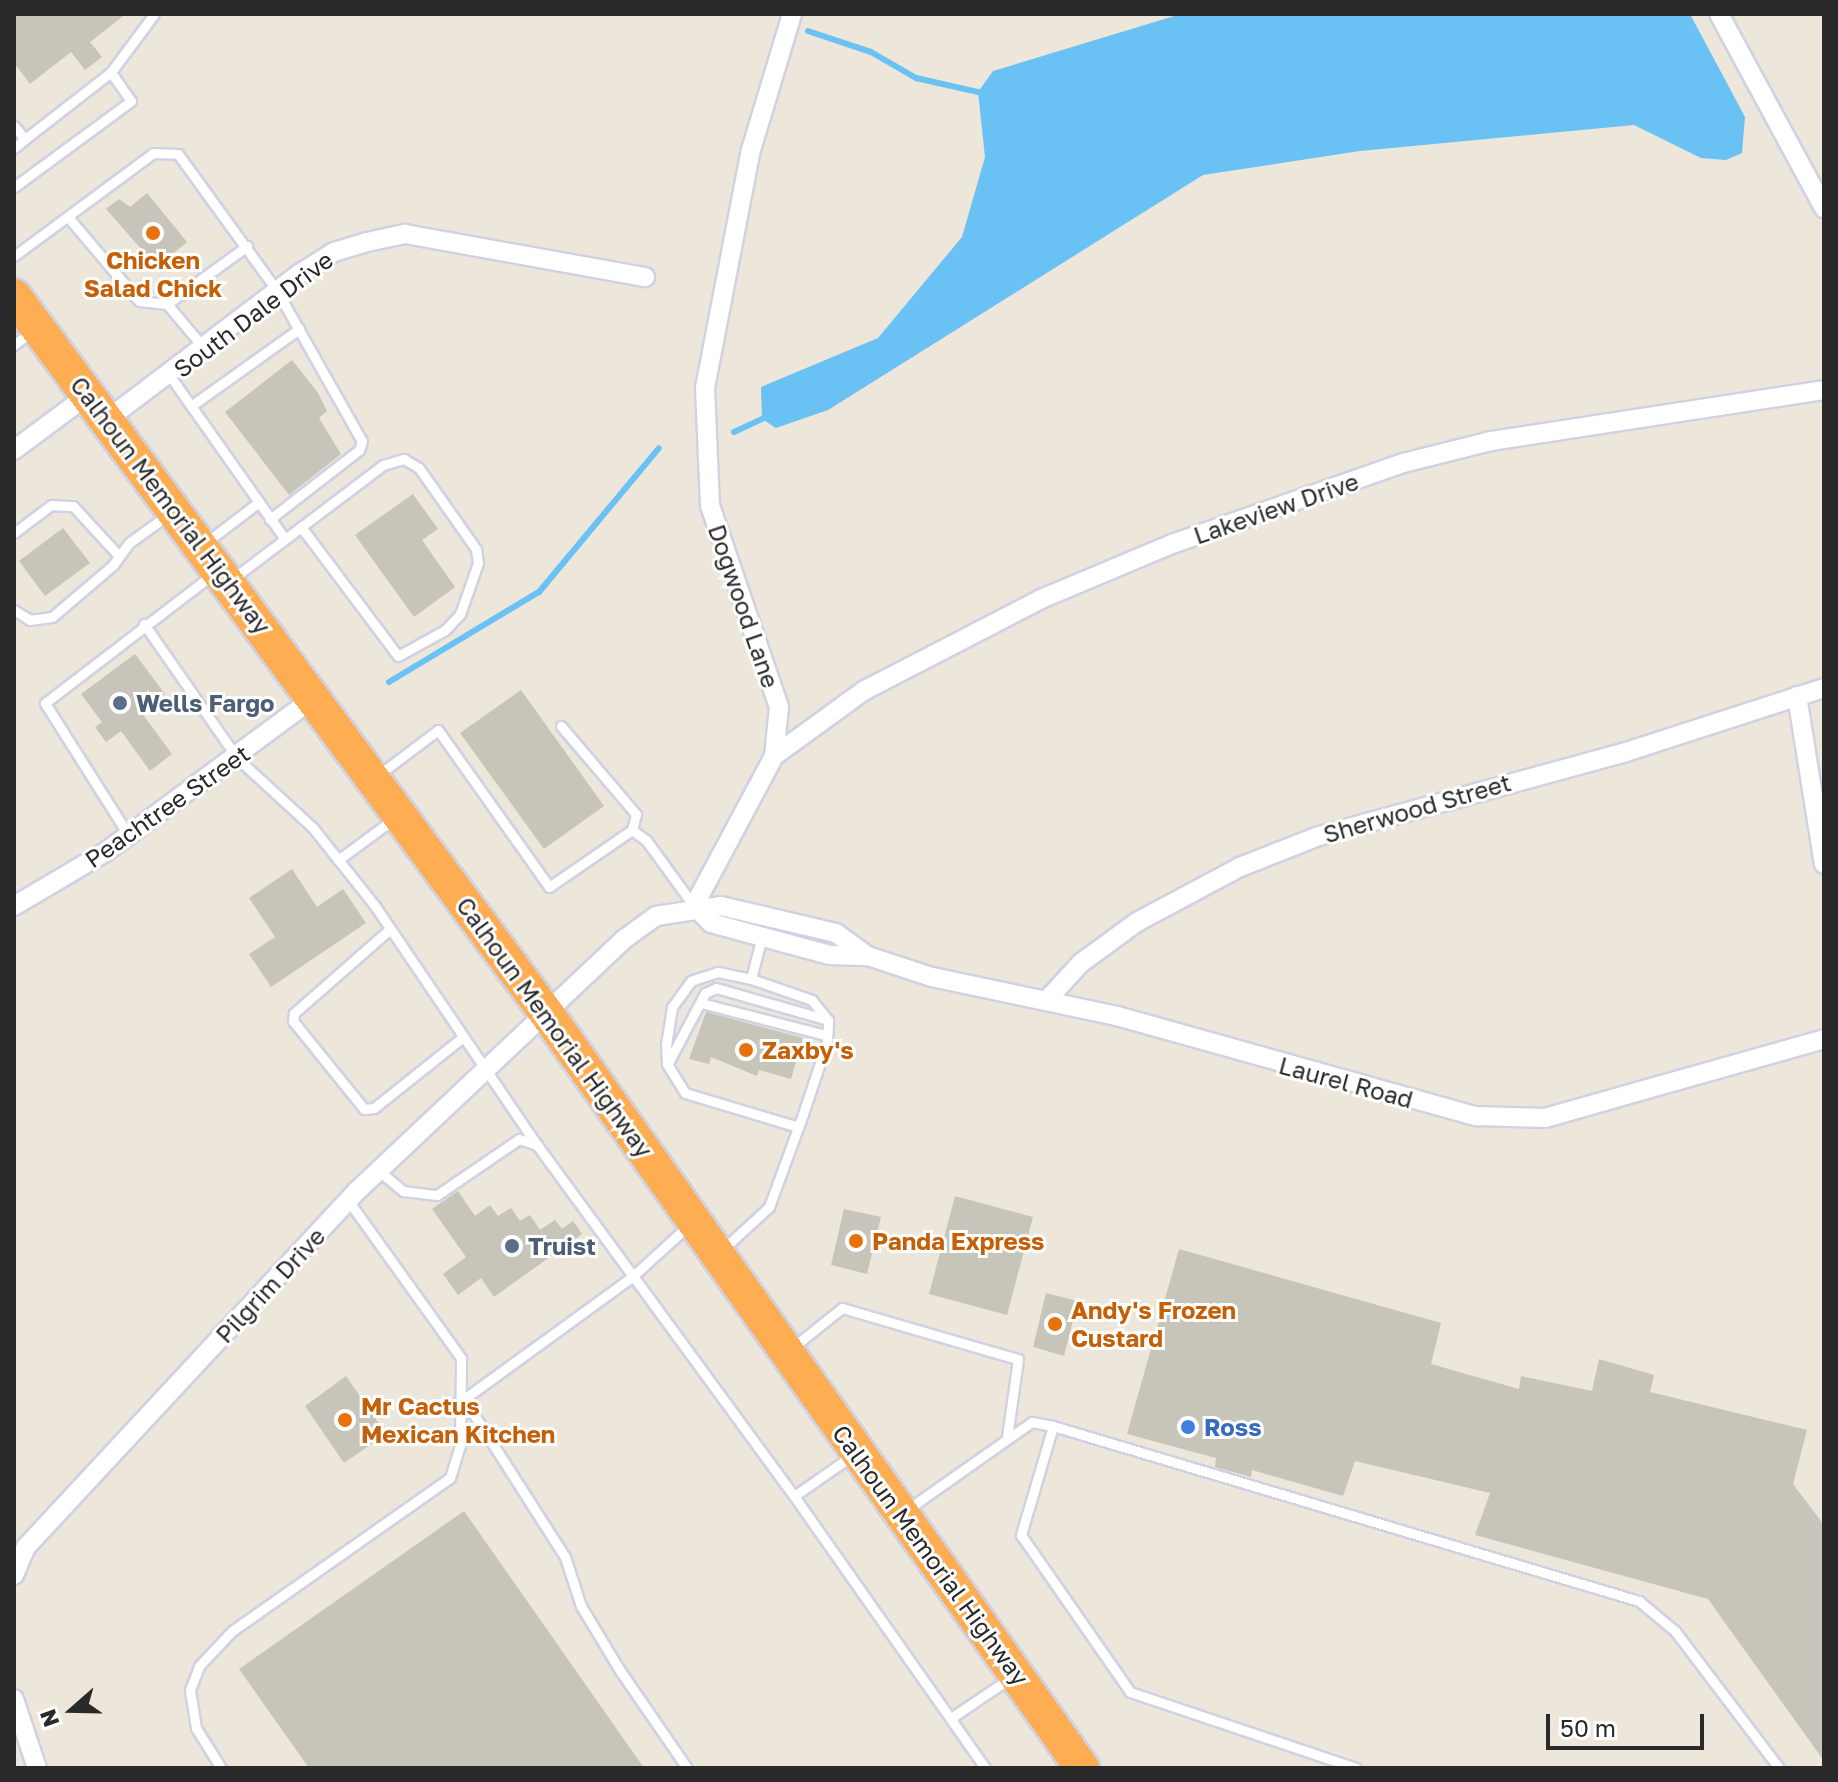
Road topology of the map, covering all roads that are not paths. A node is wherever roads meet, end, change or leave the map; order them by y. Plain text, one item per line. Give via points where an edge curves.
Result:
1 (154, 14) edge
2 (792, 14) edge
3 (1719, 14) edge
4 (111, 72) junction
5 (14, 126) edge
6 (25, 139) junction
7 (14, 148) edge
8 (15, 183) edge
9 (1824, 208) edge
10 (68, 217) junction
11 (247, 246) junction
12 (14, 256) edge
13 (645, 277) dead end
14 (277, 291) junction
15 (14, 296) edge
16 (167, 304) junction
17 (299, 329) junction
18 (26, 336) edge
19 (205, 350) junction
20 (170, 376) junction
21 (1824, 390) edge
22 (98, 406) junction
23 (191, 406) junction
24 (14, 450) edge
25 (259, 502) junction
26 (175, 510) junction
27 (270, 519) junction
28 (301, 527) junction
29 (14, 533) edge
30 (285, 539) junction
31 (119, 556) junction
32 (216, 566) junction
33 (14, 610) edge
34 (144, 624) junction
35 (1824, 688) edge
36 (1797, 696) junction
37 (315, 697) junction
38 (561, 726) dead end
39 (774, 756) junction
40 (237, 758) junction
41 (374, 778) junction
42 (401, 813) junction
43 (632, 830) junction
44 (129, 836) junction
45 (338, 860) junction
46 (1824, 864) edge
47 (14, 906) edge
48 (694, 906) junction
49 (390, 929) junction
50 (762, 935) junction
51 (868, 956) junction
52 (751, 979) junction
53 (1046, 1001) junction
54 (701, 1003) junction
55 (547, 1014) junction
56 (828, 1020) junction
57 (826, 1035) junction
58 (463, 1037) junction
59 (1824, 1039) edge
60 (667, 1064) junction
61 (484, 1068) junction
62 (798, 1127) junction
63 (537, 1145) junction
64 (378, 1170) junction
65 (348, 1200) junction
66 (692, 1222) junction
67 (716, 1255) junction
68 (633, 1276) junction
69 (786, 1352) junction
70 (464, 1399) junction
71 (1053, 1426) junction
72 (1007, 1437) junction
73 (857, 1452) junction
74 (794, 1496) junction
75 (902, 1514) junction
76 (14, 1575) edge
77 (1016, 1673) junction
78 (14, 1699) edge
79 (951, 1718) junction
80 (37, 1768) edge
81 (221, 1768) edge
82 (687, 1768) edge
83 (985, 1768) edge
84 (1082, 1768) edge
85 (1356, 1768) edge
86 (1779, 1768) edge

1 - 4 lane
2 - 39 street, Dogwood Lane via 751,150 705,388 713,519 779,707
3 - 9 street
4 - 6 lane
4 - 8 lane via 131,101
5 - 6 lane
6 - 7 lane
10 - 11 lane via 153,153 169,150 189,166
10 - 12 lane
10 - 16 lane via 139,301
11 - 14 lane
11 - 16 lane
13 - 14 street, South Dale Drive via 405,234 334,252
14 - 17 lane
14 - 19 street, South Dale Drive
15 - 18 highway, Calhoun Memorial Highway
16 - 19 lane
17 - 23 lane
17 - 27 lane via 362,445
18 - 22 highway, Calhoun Memorial Highway
19 - 20 street, South Dale Drive
20 - 22 street, South Dale Drive
20 - 23 lane
21 - 39 street, Lakeview Drive via 1491,441 1389,468 1172,544 1041,599 865,690
22 - 24 street, South Dale Drive
22 - 26 highway, Calhoun Memorial Highway
23 - 25 lane
25 - 27 lane
25 - 32 lane
26 - 31 lane
26 - 32 highway, Calhoun Memorial Highway
27 - 30 lane
28 - 28 lane via 383,465 404,459 414,463 476,549 478,563 460,614 445,630 398,656
28 - 30 lane
29 - 31 lane via 51,505 73,506
30 - 32 lane
31 - 33 lane via 52,617 30,620
32 - 34 lane
32 - 37 highway, Calhoun Memorial Highway
34 - 40 lane
34 - 44 lane via 45,703
35 - 36 street, Sherwood Street
36 - 46 street
36 - 53 street, Sherwood Street via 1626,752 1319,836 1240,867 1137,922 1081,963
37 - 40 street, Peachtree Street
37 - 41 highway, Calhoun Memorial Highway
38 - 43 lane via 636,814
39 - 48 street, Dogwood Lane
40 - 44 street, Peachtree Street
40 - 45 lane via 313,828
41 - 42 highway, Calhoun Memorial Highway
41 - 43 lane via 438,730 549,887
42 - 45 lane
42 - 55 highway, Calhoun Memorial Highway
43 - 48 lane via 646,840
44 - 47 street, Peachtree Street
45 - 49 lane
48 - 50 street, Laurel Road via 711,923
48 - 51 street, Laurel Road via 836,933
48 - 55 street via 656,916 623,940
49 - 58 lane
49 - 58 lane via 294,1013 293,1021 364,1109 374,1108
50 - 51 street, Laurel Road via 830,955
50 - 52 lane
51 - 53 street, Laurel Road via 932,977
52 - 56 lane via 812,1000
52 - 60 lane via 718,972 691,981 672,1007
53 - 59 street, Laurel Road via 1476,1116 1545,1118
54 - 56 lane via 716,988
54 - 57 lane
54 - 60 lane
55 - 61 street, Pilgrim Drive
55 - 66 highway, Calhoun Memorial Highway
56 - 57 lane
57 - 62 lane
58 - 61 lane
60 - 62 lane via 685,1093
61 - 63 lane
61 - 64 street, Pilgrim Drive
62 - 67 lane via 769,1207
63 - 64 lane via 519,1139 437,1195 403,1191
63 - 68 lane
64 - 65 street, Pilgrim Drive
65 - 70 lane via 461,1358
65 - 76 street, Pilgrim Drive via 26,1547
66 - 67 highway, Calhoun Memorial Highway
66 - 68 lane
67 - 69 highway, Calhoun Memorial Highway
68 - 70 lane
68 - 74 lane
69 - 72 lane via 842,1308 1018,1359
69 - 73 highway, Calhoun Memorial Highway
70 - 81 lane via 450,1478 232,1631 199,1666 190,1690 196,1728
70 - 82 lane via 565,1557 581,1606 619,1669
71 - 72 lane via 1032,1422
71 - 85 lane via 1021,1535 1130,1692
71 - 86 lane via 1639,1601 1675,1631
72 - 75 lane
73 - 74 lane
73 - 75 highway, Calhoun Memorial Highway
74 - 79 lane
75 - 77 highway, Calhoun Memorial Highway
77 - 79 lane
77 - 84 highway, Calhoun Memorial Highway
78 - 80 street
79 - 83 lane

